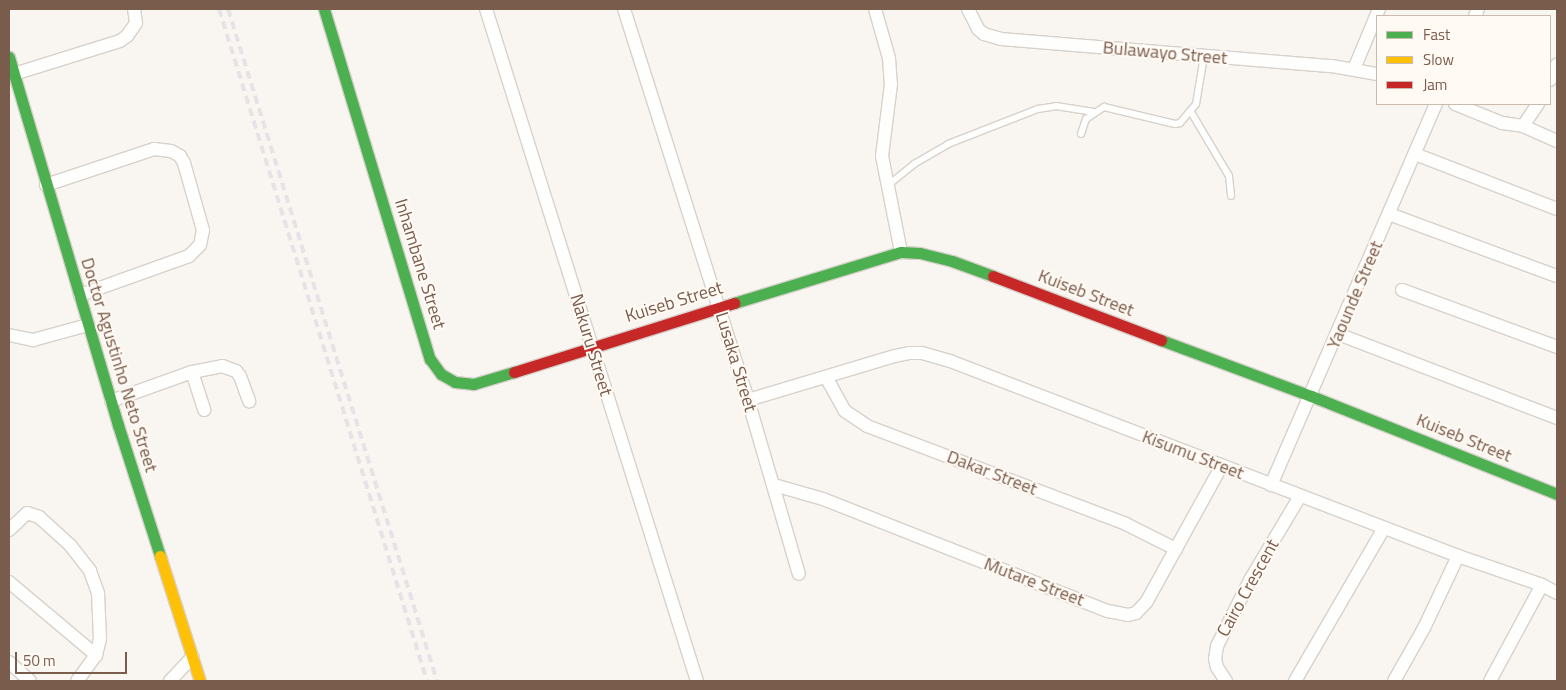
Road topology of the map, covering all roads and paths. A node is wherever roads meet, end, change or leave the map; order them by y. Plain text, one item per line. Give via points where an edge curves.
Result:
1 (134, 9) edge
2 (324, 9) edge
3 (486, 9) edge
4 (624, 9) edge
5 (875, 9) edge
6 (968, 9) edge
7 (1376, 16) edge
8 (1204, 56) junction
9 (9, 57) edge
10 (1557, 64) edge
11 (1354, 69) junction
12 (14, 74) junction
13 (1376, 74) edge
14 (1551, 78) edge
15 (1436, 105) edge
16 (1457, 105) edge
17 (1537, 105) edge
18 (1093, 112) junction
19 (1191, 112) junction
20 (1523, 126) junction
21 (1081, 134) dead end
22 (1557, 141) edge
23 (1414, 154) junction
24 (46, 185) junction
25 (886, 186) junction
26 (1231, 196) dead end
27 (1557, 209) edge
28 (1389, 214) junction
29 (901, 252) junction
30 (1557, 276) edge
31 (1402, 290) dead end
32 (80, 295) junction
33 (718, 306) junction
34 (88, 325) junction
35 (1338, 334) junction
36 (9, 335) edge
37 (591, 346) junction
38 (1557, 347) edge
39 (192, 372) junction
40 (826, 377) junction
41 (1311, 396) junction
42 (748, 400) junction
43 (111, 402) junction
44 (249, 402) dead end
45 (204, 410) dead end
46 (1557, 418) edge
47 (1221, 466) junction
48 (774, 485) junction
49 (1271, 486) junction
50 (1557, 494) edge
51 (1300, 496) junction
52 (1384, 528) junction
53 (9, 530) edge
54 (1176, 549) junction
55 (1458, 556) junction
56 (799, 574) dead end
57 (9, 582) edge
58 (1542, 585) junction
59 (1557, 593) edge
60 (96, 655) junction
61 (192, 657) junction
62 (9, 662) edge
63 (30, 681) edge
64 (77, 681) edge
65 (170, 681) edge
66 (200, 681) edge
67 (696, 681) edge
68 (1226, 681) edge
69 (1295, 681) edge
70 (1394, 681) edge
71 (1490, 681) edge

1 - 12 street via 136,23 120,41
2 - 37 street, Inhambane Street via 435,368 455,382 474,384
3 - 37 street, Nakuru Street
4 - 33 street, Lusaka Street
5 - 25 street via 889,58 888,119 882,156
6 - 8 street, Bulawayo Street via 978,29 1001,39
7 - 11 street
8 - 11 street, Bulawayo Street
8 - 19 lane via 1196,104
9 - 12 street, Doctor Agustinho Neto Street
10 - 14 street
11 - 13 street, Bulawayo Street
12 - 24 street, Doctor Agustinho Neto Street
15 - 23 street, Yaounde Street
16 - 20 street via 1502,123
17 - 20 street
18 - 19 lane via 1104,107 1175,124
18 - 21 lane via 1086,118
18 - 25 lane via 1056,106 1038,109 948,144 914,164
19 - 26 lane via 1229,176
20 - 22 street
23 - 27 street
23 - 28 street, Yaounde Street
24 - 32 street, Doctor Agustinho Neto Street
24 - 32 street via 154,149 171,151 184,163 203,230 200,245 189,256
25 - 29 street
28 - 30 street
28 - 35 street, Yaounde Street
29 - 33 street, Kuiseb Street
29 - 41 street, Kuiseb Street via 952,261
31 - 38 street
32 - 34 street, Doctor Agustinho Neto Street
33 - 37 street, Kuiseb Street
33 - 42 street, Lusaka Street
34 - 36 street via 33,340
34 - 43 street, Doctor Agustinho Neto Street
35 - 41 street, Yaounde Street
35 - 46 street
37 - 67 street, Nakuru Street
39 - 43 street
39 - 44 street via 214,367 229,368 240,376
39 - 45 street
40 - 42 street, Kisumu Street
40 - 47 street, Kisumu Street via 909,352 922,353
40 - 54 street, Dakar Street via 845,411 867,426 1126,524
41 - 49 street, Yaounde Street
41 - 50 street, Kuiseb Street
42 - 48 street, Lusaka Street
43 - 61 street, Doctor Agustinho Neto Street
47 - 49 street, Kisumu Street
47 - 54 street, Mutare Street
48 - 54 street, Mutare Street via 823,499 1118,614 1136,613 1142,608
48 - 56 street, Lusaka Street
49 - 51 street, Kisumu Street
51 - 52 street, Kisumu Street
51 - 68 street, Cairo Crescent via 1250,580 1217,646 1217,667
52 - 55 street, Kisumu Street
52 - 69 street
53 - 60 street via 22,516 33,514 70,545 90,570 100,610 100,639
55 - 58 street, Kisumu Street
55 - 70 street via 1424,628
57 - 60 street
58 - 59 street, Kisumu Street
58 - 71 street
60 - 64 street
61 - 65 street
61 - 66 street, Doctor Agustinho Neto Street
62 - 63 street

